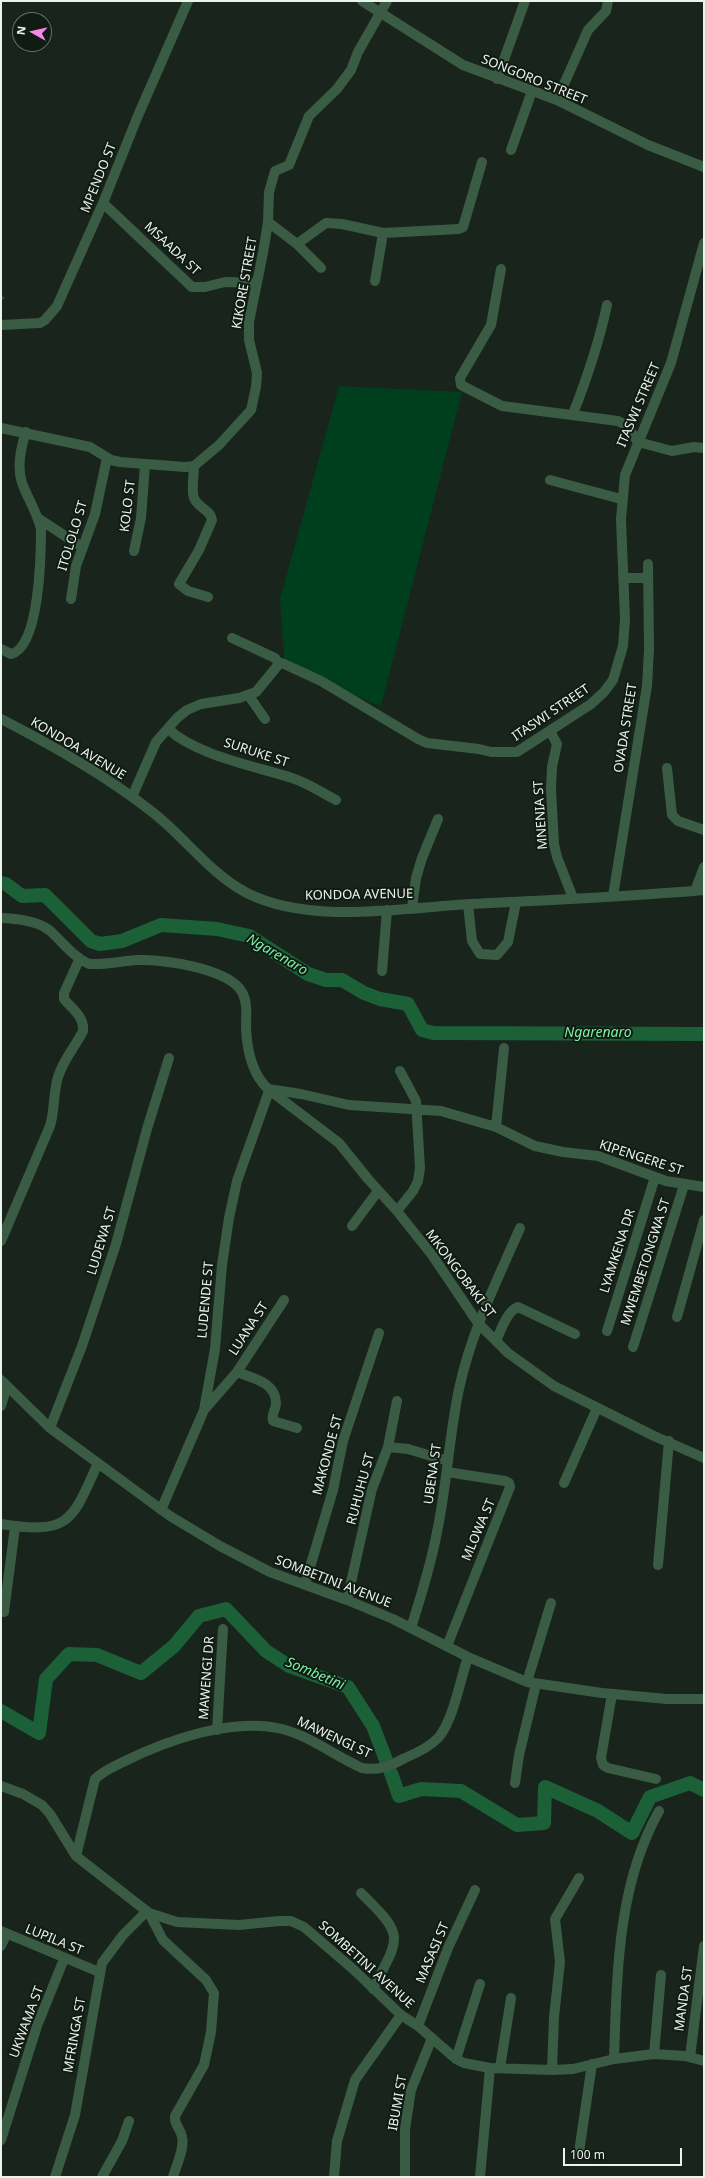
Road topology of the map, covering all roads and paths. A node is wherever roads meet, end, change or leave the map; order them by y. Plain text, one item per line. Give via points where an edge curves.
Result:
1 (188, 1) edge
2 (362, 1) edge
3 (387, 1) edge
4 (525, 1) edge
5 (608, 1) edge
6 (381, 14) junction
7 (497, 79) junction
8 (532, 91) junction
9 (557, 100) junction
10 (511, 150) dead end
11 (482, 162) dead end
12 (704, 167) edge
13 (103, 203) junction
14 (268, 222) junction
15 (383, 233) junction
16 (297, 244) junction
17 (704, 244) edge
18 (321, 268) dead end
19 (502, 269) dead end
20 (375, 280) dead end
21 (257, 283) junction
22 (607, 305) dead end
23 (1, 325) edge
24 (573, 414) junction
25 (1, 428) edge
26 (26, 432) junction
27 (638, 442) junction
28 (704, 448) edge
29 (107, 458) junction
30 (145, 465) junction
31 (194, 466) junction
32 (550, 480) dead end
33 (621, 499) junction
34 (39, 519) junction
35 (82, 547) junction
36 (134, 551) dead end
37 (648, 564) dead end
38 (624, 578) junction
39 (648, 578) junction
40 (208, 597) dead end
41 (71, 599) dead end
42 (232, 638) dead end
43 (1, 649) edge
44 (279, 664) junction
45 (249, 696) junction
46 (1, 719) edge
47 (265, 719) dead end
48 (168, 729) junction
49 (550, 731) junction
50 (667, 768) dead end
51 (132, 797) junction
52 (336, 800) dead end
53 (438, 819) dead end
54 (704, 830) edge
55 (704, 867) edge
56 (699, 890) edge
57 (613, 896) junction
58 (573, 898) junction
59 (516, 902) junction
60 (468, 904) junction
61 (412, 908) junction
62 (387, 910) junction
63 (1, 918) edge
64 (79, 960) junction
65 (382, 971) dead end
66 (504, 1048) dead end
67 (169, 1058) dead end
68 (400, 1071) dead end
69 (269, 1090) junction
70 (416, 1108) junction
71 (496, 1127) junction
72 (655, 1177) junction
73 (684, 1185) junction
74 (704, 1187) edge
75 (378, 1191) junction
76 (397, 1211) junction
77 (704, 1220) edge
78 (352, 1226) dead end
79 (520, 1228) dead end
80 (1, 1241) edge
81 (284, 1300) dead end
82 (676, 1317) dead end
83 (478, 1323) junction
84 (607, 1332) dead end
85 (379, 1333) dead end
86 (575, 1334) dead end
87 (496, 1341) junction
88 (632, 1347) dead end
89 (237, 1372) junction
90 (4, 1383) edge
91 (397, 1401) dead end
92 (1, 1406) edge
93 (597, 1408) junction
94 (204, 1410) junction
95 (50, 1428) junction
96 (297, 1428) dead end
97 (669, 1441) junction
98 (388, 1447) junction
99 (704, 1458) edge
100 (448, 1461) junction
101 (98, 1463) junction
102 (447, 1472) junction
103 (564, 1483) dead end
104 (162, 1510) junction
105 (1, 1524) edge
106 (15, 1526) junction
107 (658, 1565) dead end
108 (305, 1584) junction
109 (347, 1600) junction
110 (551, 1603) dead end
111 (4, 1612) dead end
112 (411, 1628) junction
113 (224, 1629) dead end
114 (447, 1646) junction
115 (468, 1657) junction
116 (531, 1683) junction
117 (612, 1694) junction
118 (704, 1699) edge
119 (216, 1730) junction
120 (656, 1779) dead end
121 (515, 1783) dead end
122 (1, 1786) edge
123 (659, 1811) dead end
124 (76, 1856) junction
125 (579, 1878) dead end
126 (476, 1890) dead end
127 (360, 1893) dead end
128 (148, 1912) junction
129 (4, 1933) edge
130 (1, 1946) edge
131 (704, 1946) edge
132 (64, 1959) junction
133 (703, 1962) edge
134 (98, 1972) junction
135 (661, 1975) dead end
136 (480, 1984) dead end
137 (373, 1989) junction
138 (511, 1998) dead end
139 (401, 2015) junction
140 (418, 2026) junction
141 (432, 2038) junction
142 (654, 2054) junction
143 (690, 2056) junction
144 (456, 2059) junction
145 (614, 2059) junction
146 (704, 2062) edge
147 (592, 2064) junction
148 (495, 2068) junction
149 (552, 2070) junction
150 (129, 2121) dead end
151 (1, 2140) edge
152 (578, 2152) dead end
153 (55, 2177) edge
154 (102, 2177) edge
155 (173, 2177) edge
156 (334, 2177) edge
157 (405, 2177) edge
158 (480, 2177) edge

1 - 13 street, MPENDO ST
2 - 6 street, SONGORO STREET
3 - 6 street
4 - 7 street
5 - 9 street via 606,11 588,30
6 - 7 street, SONGORO STREET via 463,65
6 - 14 street, KIKORE STREET via 343,81 309,116 289,165 275,171 269,192
7 - 8 street, SONGORO STREET
8 - 9 street, SONGORO STREET
8 - 10 street
9 - 12 street, SONGORO STREET via 648,145
11 - 15 street via 463,227 452,231
13 - 21 street, MSAADA ST via 192,287 225,282
13 - 23 street, MPENDO ST via 57,306 40,323
14 - 16 street
14 - 21 street, KIKORE STREET
15 - 16 street via 326,223
15 - 20 street
16 - 18 street
17 - 27 street, ITASWI STREET via 671,363
19 - 24 street via 491,325 459,382 502,406
21 - 31 street, KIKORE STREET via 248,328 257,373 251,410
22 - 24 street via 590,370
24 - 27 street via 618,421 626,425
25 - 26 street
26 - 29 street via 59,442 90,447
26 - 34 street via 22,450 21,478
27 - 28 street via 672,451
27 - 33 street, ITASWI STREET via 625,475
29 - 30 street
29 - 35 street, ITOLOLO ST via 95,514
30 - 31 street via 190,468
30 - 36 street, KOLO ST via 141,518
31 - 40 street via 194,498 210,514 212,520 199,550 179,584
32 - 33 street
33 - 38 street, ITASWI STREET
34 - 35 street
34 - 43 street via 39,573 33,618 20,647 11,654
35 - 41 street, ITOLOLO ST
37 - 39 street, OVADA STREET
38 - 39 street
38 - 49 street, ITASWI STREET via 623,646 613,680 591,704
39 - 57 street, OVADA STREET via 647,686
42 - 44 street, ITASWI STREET via 275,658
44 - 45 street via 256,692
44 - 49 street, ITASWI STREET via 282,663 321,681 404,732 427,743 503,754 517,752
45 - 47 street
45 - 48 street via 201,704 187,710
46 - 51 street, KONDOA AVENUE via 43,740
48 - 51 street via 152,751
48 - 52 street, SURUKE ST via 186,742 252,767 302,782
49 - 58 street, MNENIA ST via 557,744 551,789 554,844
50 - 54 street via 672,815 678,821
51 - 62 street, KONDOA AVENUE via 157,816 232,884 264,901 280,906 321,911
53 - 61 street via 420,864
55 - 56 street
56 - 57 street, KONDOA AVENUE
57 - 58 street, KONDOA AVENUE
58 - 59 street, KONDOA AVENUE
59 - 60 street, KONDOA AVENUE
59 - 60 street via 508,942 498,955 480,954 474,947
60 - 61 street, KONDOA AVENUE
61 - 62 street, KONDOA AVENUE
62 - 65 street
63 - 64 street via 40,924
64 - 69 street, MKONGOBAKI ST via 97,965 154,960 208,971 232,982 242,992 246,1003 250,1057 256,1072
64 - 80 street via 64,998 81,1019 83,1031 62,1067 56,1085 54,1113 50,1126
66 - 71 street
67 - 95 street, LUDEWA ST via 116,1244 82,1346
68 - 70 street via 415,1096
69 - 70 street, KIPENGERE ST via 301,1094 348,1105
69 - 75 street, MKONGOBAKI ST via 339,1143
69 - 94 street, LUDENDE ST via 237,1181 229,1218 215,1349
70 - 71 street, KIPENGERE ST via 441,1111
70 - 76 street via 420,1168 418,1181 406,1202
71 - 72 street, KIPENGERE ST via 547,1150 598,1156
72 - 73 street, KIPENGERE ST
72 - 84 street, LYAMKENA DR
73 - 74 street, KIPENGERE ST
73 - 88 street, MWEMBETONGWA ST
75 - 76 street, MKONGOBAKI ST
75 - 78 street
76 - 83 street, MKONGOBAKI ST via 442,1269
77 - 82 street
79 - 83 street, UBENA ST
81 - 89 street, LUANA ST
83 - 87 street, MKONGOBAKI ST
83 - 100 street, UBENA ST via 459,1388
85 - 108 street, MAKONDE ST via 343,1441 333,1490
86 - 87 street via 518,1308 510,1314
87 - 93 street, MKONGOBAKI ST via 508,1353 554,1386
89 - 94 street, LUANA ST
89 - 96 street, LUANA ST via 264,1382 273,1391 276,1402 273,1421
90 - 92 street
90 - 95 street, SOMBETINI AVENUE
91 - 98 street
93 - 97 street, MKONGOBAKI ST
93 - 103 street
94 - 104 street, LUDENDE ST
95 - 101 street, SOMBETINI AVENUE
97 - 99 street, MKONGOBAKI ST
97 - 107 street
98 - 100 street, RUHUHU ST via 408,1449
98 - 109 street, RUHUHU ST via 372,1489
100 - 102 street, UBENA ST
101 - 104 street, SOMBETINI AVENUE
101 - 106 street via 76,1509 64,1521 48,1527
102 - 112 street, UBENA ST via 427,1576
102 - 114 street, MLOWA ST via 505,1481 510,1487
104 - 108 street, SOMBETINI AVENUE via 220,1546 270,1572
105 - 106 street
106 - 111 street
108 - 109 street, SOMBETINI AVENUE
109 - 112 street, SOMBETINI AVENUE
110 - 116 street
112 - 114 street, SOMBETINI AVENUE
113 - 119 street, MAWENGI DR
114 - 115 street, SOMBETINI AVENUE
115 - 116 street, SOMBETINI AVENUE
115 - 119 street, MAWENGI ST via 448,1718 438,1737 429,1746 382,1769 362,1768 299,1735 281,1729 248,1726
116 - 117 street, SOMBETINI AVENUE
116 - 121 street
117 - 118 street, SOMBETINI AVENUE via 667,1699
117 - 120 street via 601,1758 603,1765
119 - 124 street, MAWENGI ST via 158,1746 99,1774 92,1785
122 - 124 street, SOMBETINI AVENUE via 31,1797 42,1805
123 - 145 street via 646,1836 624,1915 616,1997
124 - 128 street, SOMBETINI AVENUE
125 - 149 street via 555,1919 560,1962
126 - 140 street, MASASI ST via 445,1955
127 - 137 street via 384,1918 395,1936 394,1948
128 - 134 street, MFRINGA ST via 105,1957
128 - 137 street, SOMBETINI AVENUE via 177,1922 210,1925 291,1921 316,1936
128 - 155 street via 164,1940 206,1980 215,1999 204,2065 175,2116 175,2124 182,2134 183,2141
129 - 130 street
129 - 132 street, LUPILA ST
131 - 133 street, MANDA ST
132 - 134 street, LUPILA ST
132 - 151 street, UKWAMA ST via 38,2026
133 - 143 street, MANDA ST
134 - 153 street, MFRINGA ST via 75,2114
135 - 142 street
136 - 144 street
137 - 139 street, SOMBETINI AVENUE
138 - 148 street
139 - 140 street, SOMBETINI AVENUE
139 - 156 street via 353,2087 337,2141
140 - 141 street, SOMBETINI AVENUE
141 - 144 street, SOMBETINI AVENUE
141 - 157 street, IBUMI ST via 411,2090 405,2129
142 - 143 street, SOMBETINI AVENUE
142 - 145 street, SOMBETINI AVENUE
143 - 146 street, SOMBETINI AVENUE
144 - 148 street, SOMBETINI AVENUE via 472,2065
145 - 147 street, SOMBETINI AVENUE
147 - 149 street, SOMBETINI AVENUE via 573,2069
147 - 152 street
148 - 149 street, SOMBETINI AVENUE
148 - 158 street
150 - 154 street via 122,2141

